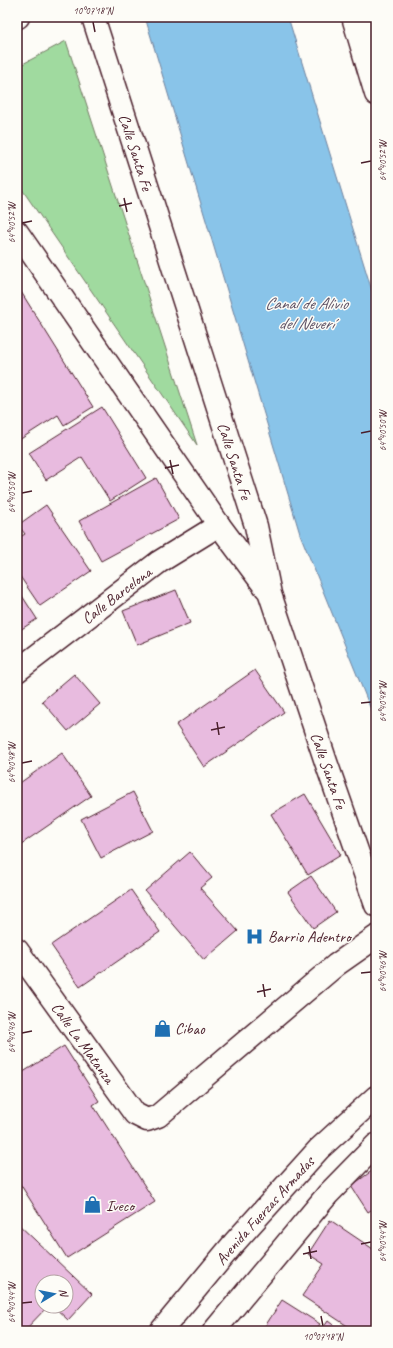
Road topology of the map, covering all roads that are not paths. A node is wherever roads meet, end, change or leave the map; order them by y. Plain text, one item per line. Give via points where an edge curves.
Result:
1 (93, 17) edge
2 (353, 17) edge
3 (367, 17) edge
4 (376, 27) edge
5 (376, 94) edge
6 (17, 232) edge
7 (219, 525) junction
8 (270, 594) junction
9 (17, 671) edge
10 (376, 905) edge
11 (376, 937) edge
12 (17, 950) edge
13 (376, 1097) edge
14 (376, 1145) edge
15 (161, 1331) edge
16 (214, 1331) edge

1 - 8 street, Calle Santa Fe via 256,526
2 - 5 street
3 - 4 street
6 - 7 street
7 - 8 street
7 - 9 street, Calle Barcelona via 159,562
8 - 10 street, Calle Santa Fe
11 - 12 street, Calle La Matanza via 336,966 158,1116 147,1120 135,1114
13 - 15 street, Avenida Fuerzas Armadas via 319,1149 234,1243
14 - 16 street via 328,1194

